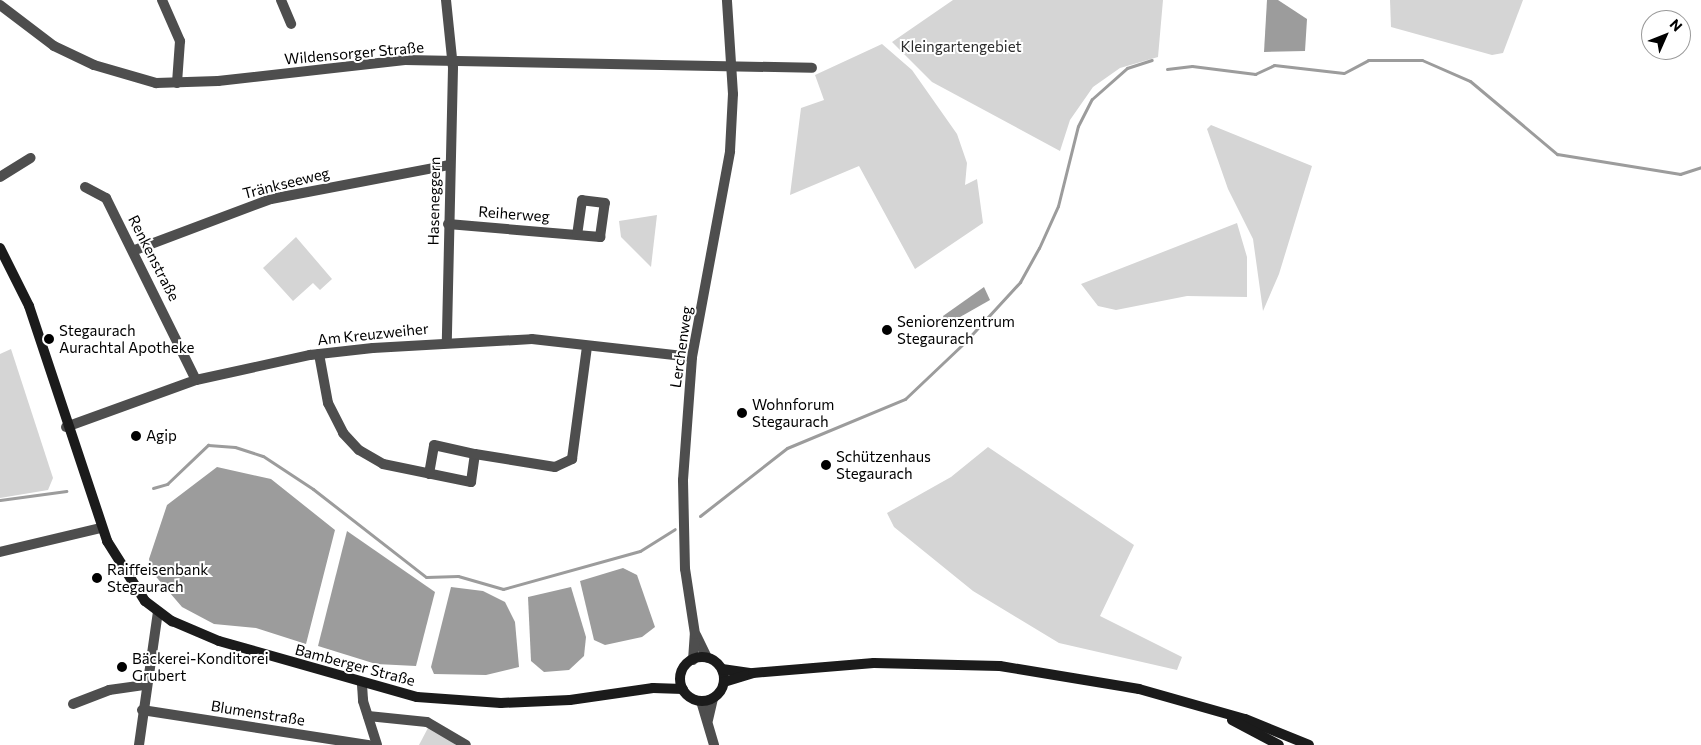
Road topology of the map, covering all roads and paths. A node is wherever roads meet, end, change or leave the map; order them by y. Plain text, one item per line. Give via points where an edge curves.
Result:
1 (162, 0) edge
2 (281, 0) edge
3 (446, 0) edge
4 (727, 0) edge
5 (0, 5) edge
6 (291, 24) dead end
7 (453, 61) junction
8 (732, 67) junction
9 (812, 68) dead end
10 (177, 82) junction
11 (31, 158) dead end
12 (450, 165) junction
13 (0, 177) edge
14 (85, 187) dead end
15 (448, 224) junction
16 (577, 234) dead end
17 (0, 248) edge
18 (135, 250) junction
19 (446, 342) junction
20 (587, 346) junction
21 (319, 354) junction
22 (692, 357) junction
23 (196, 380) junction
24 (66, 427) junction
25 (475, 454) junction
26 (429, 474) junction
27 (101, 528) junction
28 (0, 552) edge
29 (158, 611) junction
30 (695, 634) junction
31 (707, 658) junction
32 (693, 660) junction
33 (722, 669) junction
34 (753, 673) junction
35 (681, 675) junction
36 (724, 682) junction
37 (362, 685) junction
38 (144, 686) junction
39 (653, 688) junction
40 (683, 689) junction
41 (713, 699) junction
42 (701, 701) junction
43 (73, 704) dead end
44 (1208, 708) junction
45 (142, 710) junction
46 (368, 716) junction
47 (708, 720) junction
48 (352, 744) edge
49 (139, 745) edge
50 (369, 745) edge
51 (377, 745) edge
52 (466, 745) edge
53 (714, 745) edge
54 (1278, 745) edge
55 (1309, 745) edge

1 - 10 street via 180,42
2 - 6 street
3 - 7 street, Haseneggern
4 - 8 street, Lerchenweg
5 - 10 street, Wildensorger Straße via 54,46 94,65 156,83
7 - 8 street, Wildensorger Straße
7 - 10 street, Wildensorger Straße via 405,60
7 - 12 street, Haseneggern
8 - 9 street
8 - 22 street, Lerchenweg via 730,151
11 - 13 street
12 - 15 street, Haseneggern
12 - 18 street, Tränkseeweg via 271,198
14 - 18 street, Renkenstraße via 106,198
15 - 16 street, Reiherweg
15 - 19 street, Haseneggern
17 - 24 main road, Bamberger Straße via 29,306
18 - 23 street, Renkenstraße
19 - 20 street, Am Kreuzweiher via 532,339
19 - 21 street, Am Kreuzweiher
20 - 22 street, Am Kreuzweiher
20 - 25 street via 572,459 554,467
21 - 23 street, Am Kreuzweiher
21 - 26 street via 328,403 343,433 359,450 384,464
22 - 30 street, Lerchenweg via 683,480 685,569
23 - 24 street, Am Kreuzweiher
24 - 27 main road, Bamberger Straße
25 - 26 street via 471,482
25 - 26 street via 434,445
27 - 28 street
27 - 29 main road, Bamberger Straße via 125,574
29 - 37 main road, Bamberger Straße via 219,642
29 - 38 street
30 - 31 street, Lerchenweg
30 - 32 street, Lerchenweg
31 - 32 main road
31 - 33 main road
32 - 35 main road
33 - 34 main road
33 - 36 main road
34 - 36 main road
34 - 44 main road via 874,662 1000,666 1112,683
35 - 39 main road, Bamberger Straße
35 - 40 main road
36 - 41 main road
37 - 39 main road, Bamberger Straße via 417,697 501,703 570,700
37 - 46 street
38 - 43 street via 110,690
38 - 45 street
39 - 40 main road, Bamberger Straße
40 - 42 main road
41 - 42 main road
41 - 47 street
42 - 47 street
44 - 54 main road
44 - 55 main road
45 - 48 street, Blumenstraße
45 - 49 street
46 - 51 street
46 - 52 street via 427,722
47 - 53 street
48 - 50 street, Blumenstraße

